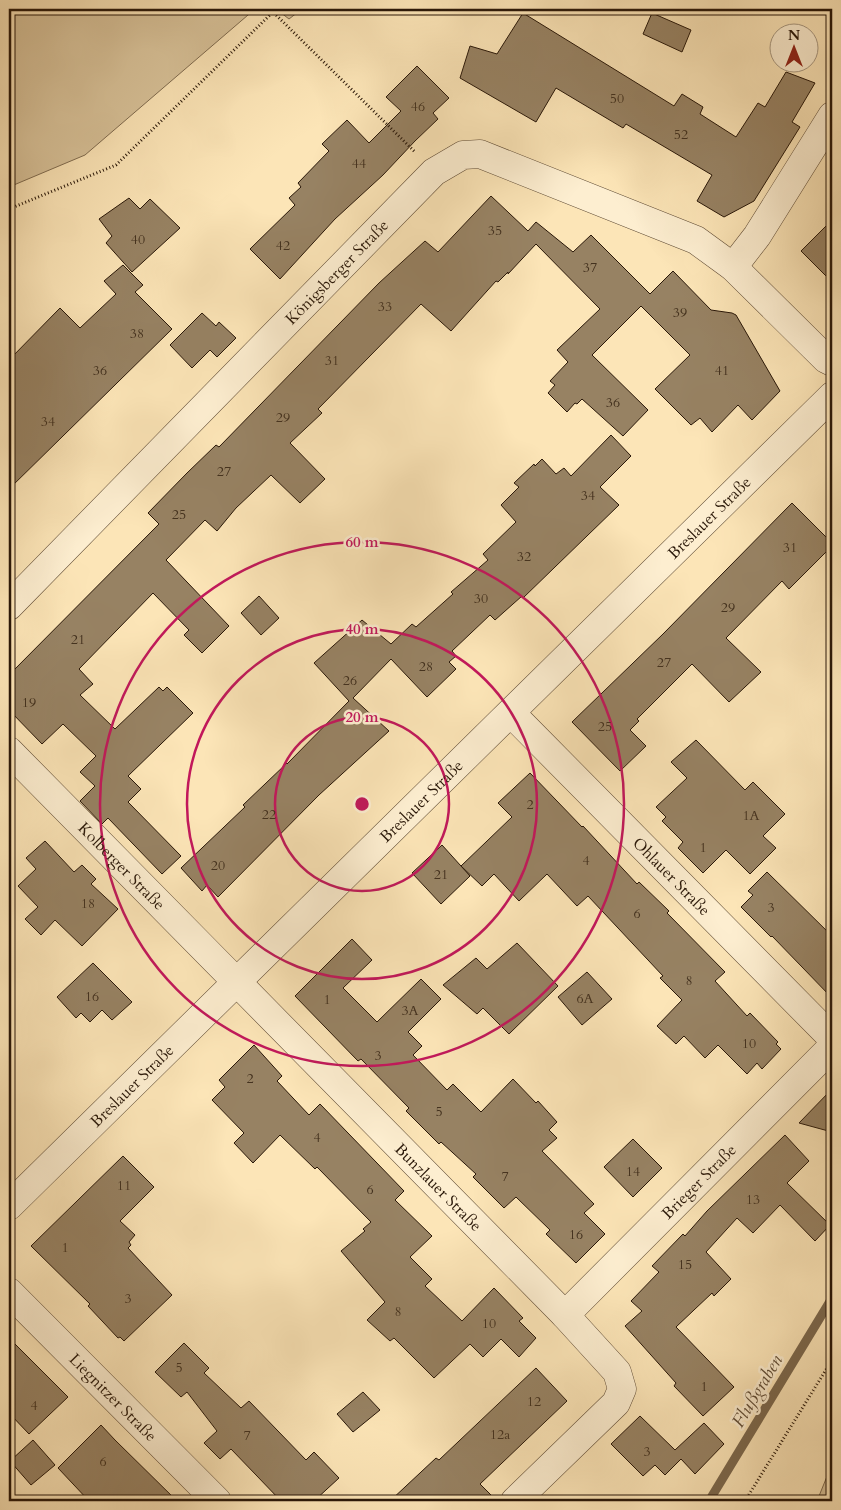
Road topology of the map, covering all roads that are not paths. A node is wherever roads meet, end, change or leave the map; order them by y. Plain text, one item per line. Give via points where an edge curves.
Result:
1 (832, 116) edge
2 (733, 267) junction
3 (832, 362) edge
4 (832, 396) edge
5 (9, 606) edge
6 (511, 713) junction
7 (9, 751) edge
8 (236, 981) junction
9 (832, 1038) edge
10 (832, 1047) edge
11 (9, 1206) edge
12 (9, 1292) edge
13 (565, 1315) junction
14 (217, 1501) edge
15 (515, 1501) edge

1 - 2 street via 757,236
2 - 3 street, Königsberger Straße
2 - 5 street, Königsberger Straße via 696,240 480,154 463,155 434,172
4 - 6 street, Breslauer Straße
6 - 8 street, Breslauer Straße
6 - 9 street, Ohlauer Straße
7 - 8 street, Kolberger Straße
8 - 11 street, Breslauer Straße
8 - 13 street, Bunzlauer Straße
10 - 13 street, Brieger Straße
12 - 14 street, Liegnitzer Straße
13 - 15 street, Bunzlauer Straße via 618,1372 622,1388 616,1403

